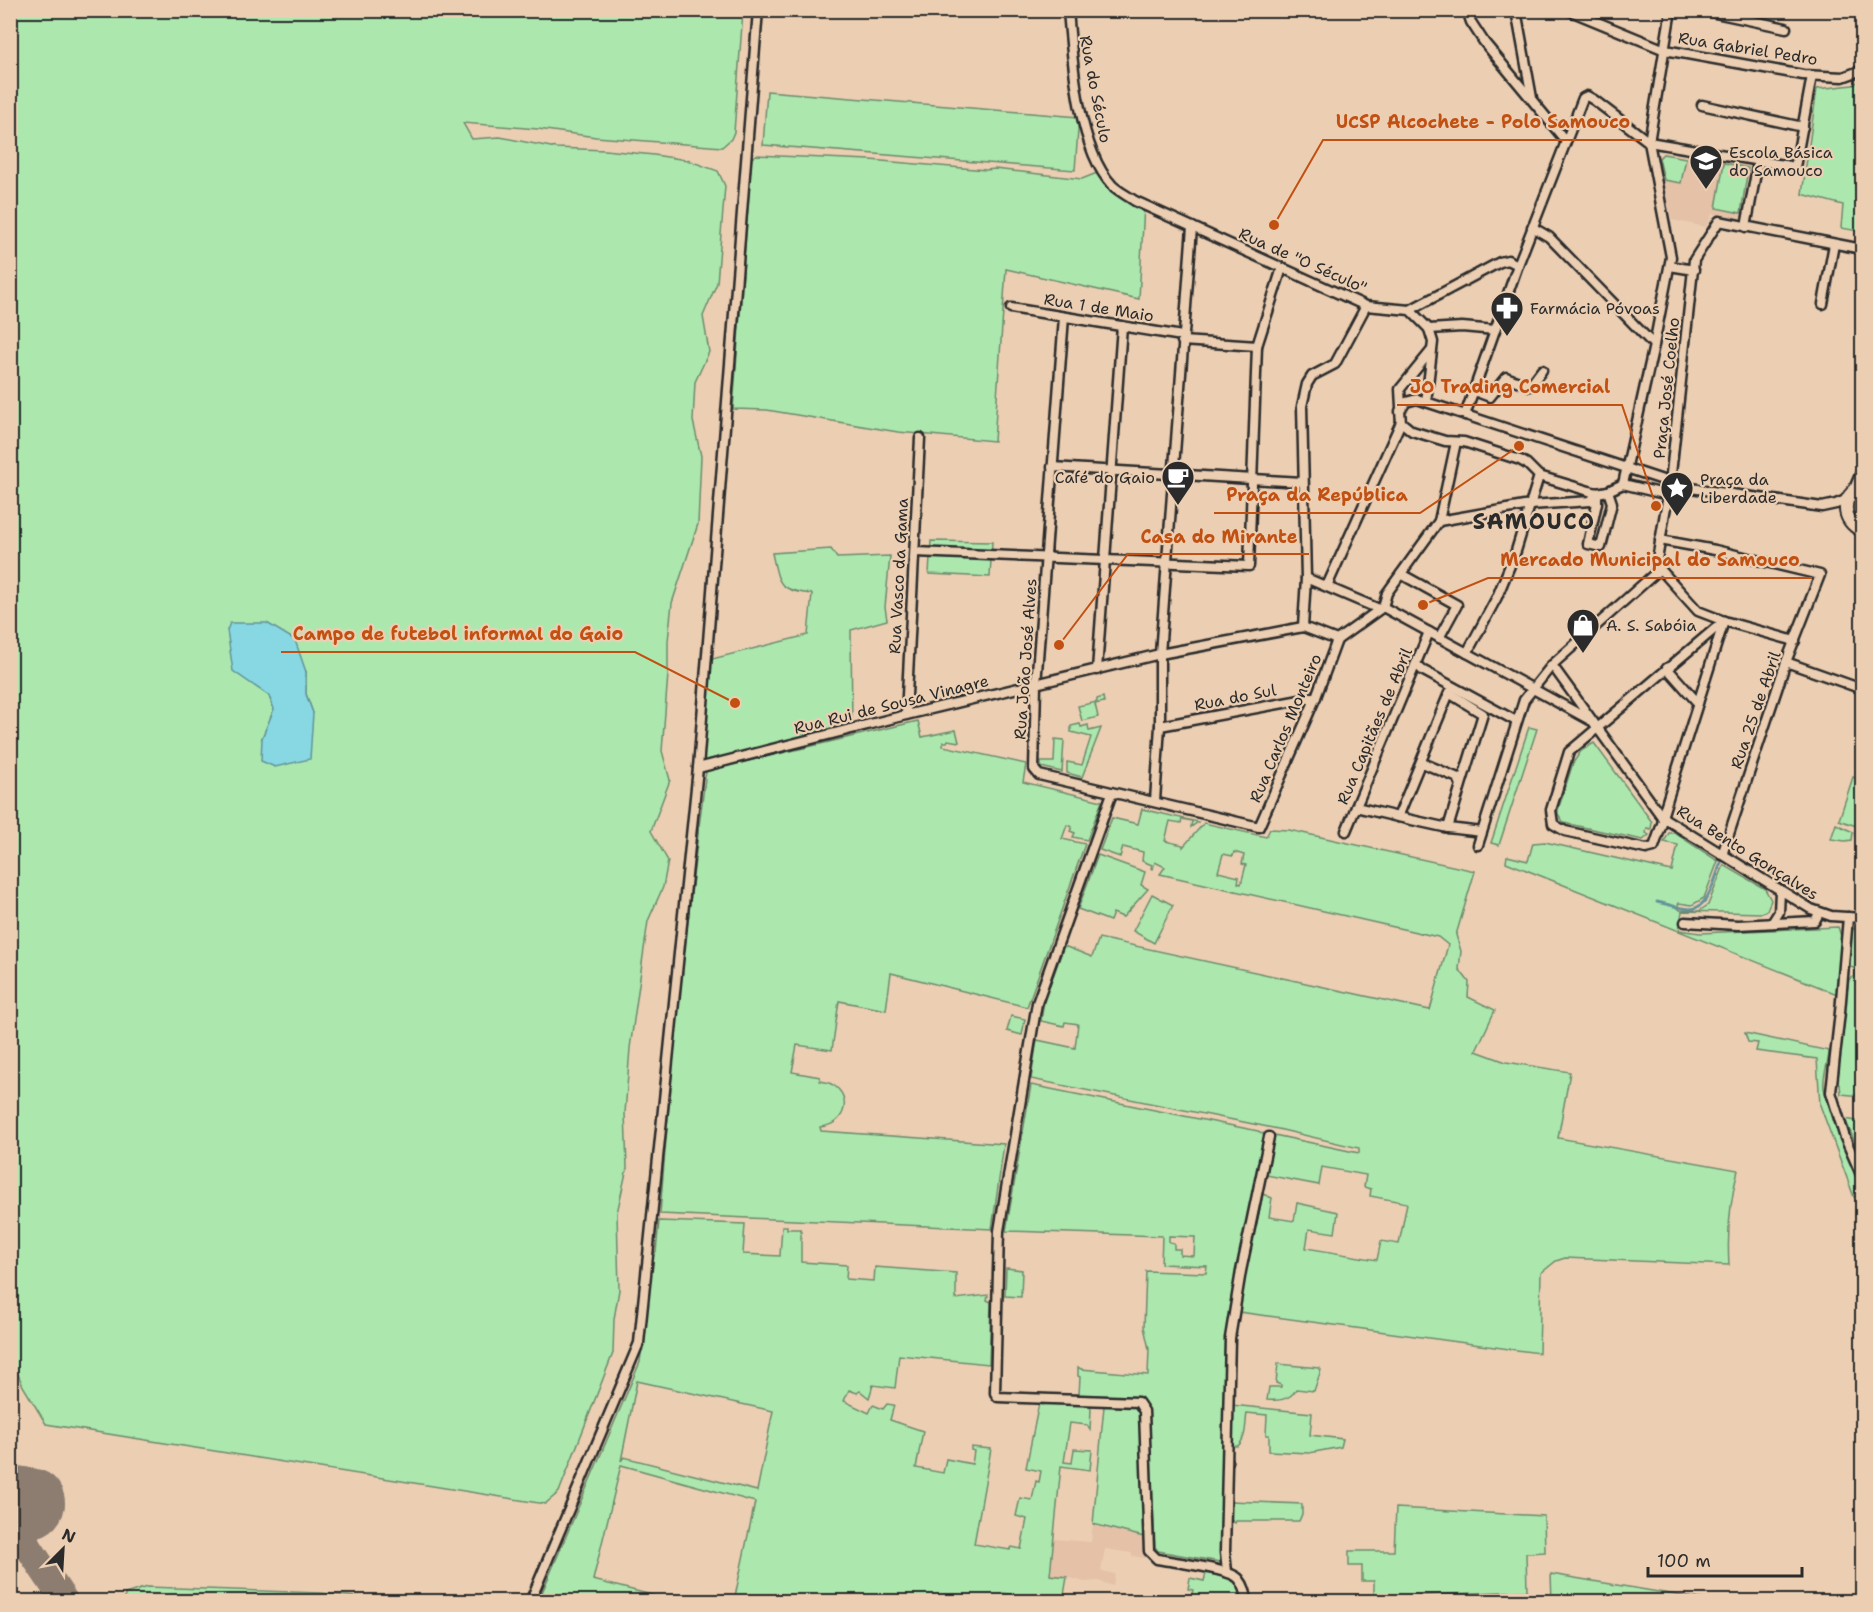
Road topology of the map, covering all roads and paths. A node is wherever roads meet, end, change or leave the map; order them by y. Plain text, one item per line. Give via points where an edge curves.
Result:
1 (758, 10) edge
2 (1068, 10) edge
3 (1467, 10) edge
4 (1515, 10) edge
5 (1568, 10) edge
6 (1671, 10) edge
7 (1701, 10) edge
8 (1786, 28) dead end
9 (1665, 50) junction
10 (1863, 70) edge
11 (1812, 76) junction
12 (1532, 101) junction
13 (1702, 105) dead end
14 (1803, 127) junction
15 (1565, 140) junction
16 (1649, 142) junction
17 (1758, 162) junction
18 (1192, 227) junction
19 (1532, 227) junction
20 (1746, 227) junction
21 (1834, 244) junction
22 (1863, 249) edge
23 (1518, 265) junction
24 (1670, 266) junction
25 (1282, 268) junction
26 (1694, 270) junction
27 (1823, 304) dead end
28 (1366, 306) junction
29 (1011, 308) dead end
30 (1410, 310) junction
31 (1064, 317) junction
32 (1122, 326) junction
33 (1429, 329) junction
34 (1495, 330) junction
35 (1182, 338) junction
36 (1654, 345) junction
37 (1257, 346) junction
38 (1431, 351) junction
39 (1542, 370) dead end
40 (1474, 391) junction
41 (1426, 402) junction
42 (1401, 407) junction
43 (1465, 415) junction
44 (1401, 422) junction
45 (920, 438) dead end
46 (1456, 442) junction
47 (1052, 467) junction
48 (1626, 468) junction
49 (1863, 470) edge
50 (1112, 472) junction
51 (1173, 475) junction
52 (1539, 476) junction
53 (1253, 480) junction
54 (1302, 482) junction
55 (1670, 483) junction
56 (1623, 484) junction
57 (1608, 491) junction
58 (1854, 492) edge
59 (1597, 493) junction
60 (1668, 495) junction
61 (1530, 505) junction
62 (1439, 521) junction
63 (1861, 530) edge
64 (1660, 540) junction
65 (915, 552) junction
66 (1046, 558) junction
67 (1104, 560) junction
68 (1167, 563) junction
69 (1660, 569) junction
70 (1401, 574) junction
71 (1306, 578) junction
72 (1327, 586) junction
73 (1381, 608) junction
74 (1724, 621) junction
75 (1303, 627) junction
76 (1429, 632) junction
77 (1439, 638) junction
78 (1337, 640) junction
79 (1795, 641) junction
80 (1467, 653) junction
81 (1160, 654) junction
82 (1786, 662) junction
83 (1416, 664) junction
84 (1552, 665) junction
85 (1667, 668) junction
86 (1097, 670) junction
87 (1036, 685) junction
88 (1863, 689) edge
89 (1532, 690) junction
90 (1316, 697) junction
91 (1698, 703) junction
92 (906, 715) junction
93 (1516, 721) junction
94 (1596, 725) junction
95 (1160, 726) junction
96 (1420, 764) junction
97 (698, 768) junction
98 (1461, 785) junction
99 (1112, 793) junction
100 (1155, 801) junction
101 (1356, 807) junction
102 (1398, 817) junction
103 (1663, 818) junction
104 (1259, 827) joint
105 (1448, 828) junction
106 (1347, 831) dead end
107 (1482, 832) junction
108 (1478, 845) dead end
109 (1722, 855) junction
110 (1780, 891) junction
111 (1819, 913) junction
112 (1848, 917) junction
113 (1863, 918) edge
114 (1685, 922) dead end
115 (1772, 923) junction
116 (1269, 1137) dead end
117 (1863, 1177) edge
118 (1227, 1572) junction
119 (530, 1602) edge
120 (1246, 1602) edge

1 - 97 street
2 - 18 street, Rua do Século via 1072,60 1096,162 1113,185 1135,201
3 - 12 street via 1484,42
4 - 12 street
5 - 9 street, Rua Gabriel Pedro
6 - 9 street, Praça José Coelho
7 - 8 street
9 - 11 street, Rua Gabriel Pedro
9 - 16 street, Praça José Coelho
10 - 11 street, Rua Gabriel Pedro via 1843,77
11 - 14 street
12 - 15 street
13 - 14 street
14 - 17 street via 1795,167
15 - 16 street via 1587,96
15 - 19 street
16 - 17 street
16 - 24 street, Praça José Coelho
17 - 20 street
18 - 25 street, Rua de "O Século"
18 - 35 street
19 - 23 street
19 - 36 street via 1549,237
20 - 21 street
20 - 26 street, Praça José Coelho via 1719,221 1694,260
21 - 22 street
21 - 27 street
23 - 30 street via 1508,260 1500,262
23 - 34 street
24 - 26 street
24 - 36 street, Praça José Coelho
25 - 28 street, Rua de "O Século"
25 - 37 street
26 - 55 street, Praça José Coelho
28 - 30 street, Rua de "O Século"
28 - 54 street via 1335,363 1306,384 1302,406
29 - 31 street, Rua 1 de Maio
30 - 33 street
31 - 32 street, Rua 1 de Maio
31 - 47 street, Rua João José Alves
32 - 35 street, Rua 1 de Maio
32 - 50 street
33 - 34 street
33 - 38 street via 1434,342
34 - 40 street
35 - 37 street, Rua 1 de Maio
35 - 51 street
36 - 48 street, Praça José Coelho
37 - 53 street
38 - 41 street
38 - 42 street via 1401,389
39 - 40 street via 1530,386 1506,377 1490,397
40 - 43 street
41 - 42 street via 1410,400
41 - 43 street
42 - 44 street
43 - 48 street
44 - 46 street via 1412,430
44 - 72 street
45 - 65 street, Rua Vasco da Gama
46 - 52 street via 1520,460
46 - 62 street
47 - 50 street
47 - 66 street, Rua João José Alves
48 - 55 street, Praça José Coelho
48 - 56 street
49 - 58 street
50 - 51 street
50 - 67 street
51 - 53 street
51 - 68 street
52 - 59 street
52 - 61 street
53 - 54 street
53 - 68 street via 1249,566
54 - 71 street
55 - 58 street via 1812,507 1836,504
55 - 60 street
56 - 57 street
56 - 60 street
57 - 59 street
57 - 59 street via 1612,504 1601,547 1588,544
58 - 63 main road via 1846,512
59 - 61 street via 1591,501
60 - 64 street
61 - 62 street
61 - 80 street via 1497,597
62 - 70 street
64 - 69 street
64 - 79 street, Rua 25 de Abril via 1820,575
65 - 66 street
65 - 92 street, Rua Vasco da Gama
66 - 67 street
66 - 87 street, Rua João José Alves
67 - 68 street
67 - 86 street
68 - 81 street
69 - 74 street via 1698,611
69 - 84 street
70 - 73 street
70 - 77 street via 1457,605
71 - 72 street, Rua Bento Gonçalves
71 - 75 street
72 - 73 street, Rua Bento Gonçalves
73 - 76 street, Rua Bento Gonçalves
73 - 78 street
74 - 79 street
74 - 85 street
74 - 91 street
75 - 78 street
75 - 81 street, Rua Rui de Sousa Vinagre
76 - 77 street, Rua Bento Gonçalves
76 - 83 street, Rua Capitães de Abril
77 - 80 street, Rua Bento Gonçalves
78 - 90 street, Rua Carlos Monteiro
79 - 82 street, Rua 25 de Abril
80 - 89 street, Rua Bento Gonçalves
81 - 86 street, Rua Rui de Sousa Vinagre
81 - 95 street
82 - 88 street
82 - 109 street, Rua 25 de Abril
83 - 93 street
83 - 101 street, Rua Capitães de Abril
84 - 89 street
84 - 94 street, Rua Bento Gonçalves
85 - 91 street
85 - 94 street
86 - 87 street, Rua Rui de Sousa Vinagre
87 - 92 street, Rua Rui de Sousa Vinagre
87 - 99 street, Rua João José Alves via 1034,769 1039,775
89 - 93 street
89 - 94 street, Rua Bento Gonçalves
90 - 95 street, Rua do Sul
90 - 104 street, Rua Carlos Monteiro
91 - 103 street
92 - 97 street, Rua Rui de Sousa Vinagre
93 - 107 street
94 - 103 street, Rua Bento Gonçalves
94 - 103 street via 1569,752 1551,810 1553,824 1565,831 1646,849 1654,847
95 - 100 street
96 - 98 street via 1458,778
96 - 98 street via 1449,693 1483,714
96 - 102 street
97 - 119 street via 639,1343
98 - 105 street
99 - 100 street, Rua João José Alves
99 - 118 street via 1037,1003 999,1231 995,1393 998,1397 1138,1402 1144,1411 1149,1551 1157,1559
100 - 104 street, Rua João José Alves
101 - 102 street
101 - 106 street, Rua Capitães de Abril
102 - 105 street
103 - 109 street, Rua Bento Gonçalves
105 - 107 street
107 - 108 street
109 - 110 street, Rua Bento Gonçalves
110 - 111 street, Rua Bento Gonçalves
110 - 115 street via 1779,912
111 - 112 street, Rua Bento Gonçalves
111 - 115 street via 1815,921
112 - 113 street, Rua Bento Gonçalves
112 - 117 street via 1831,1092 1845,1138
114 - 115 street
116 - 118 street via 1230,1338
118 - 120 street via 1238,1577

